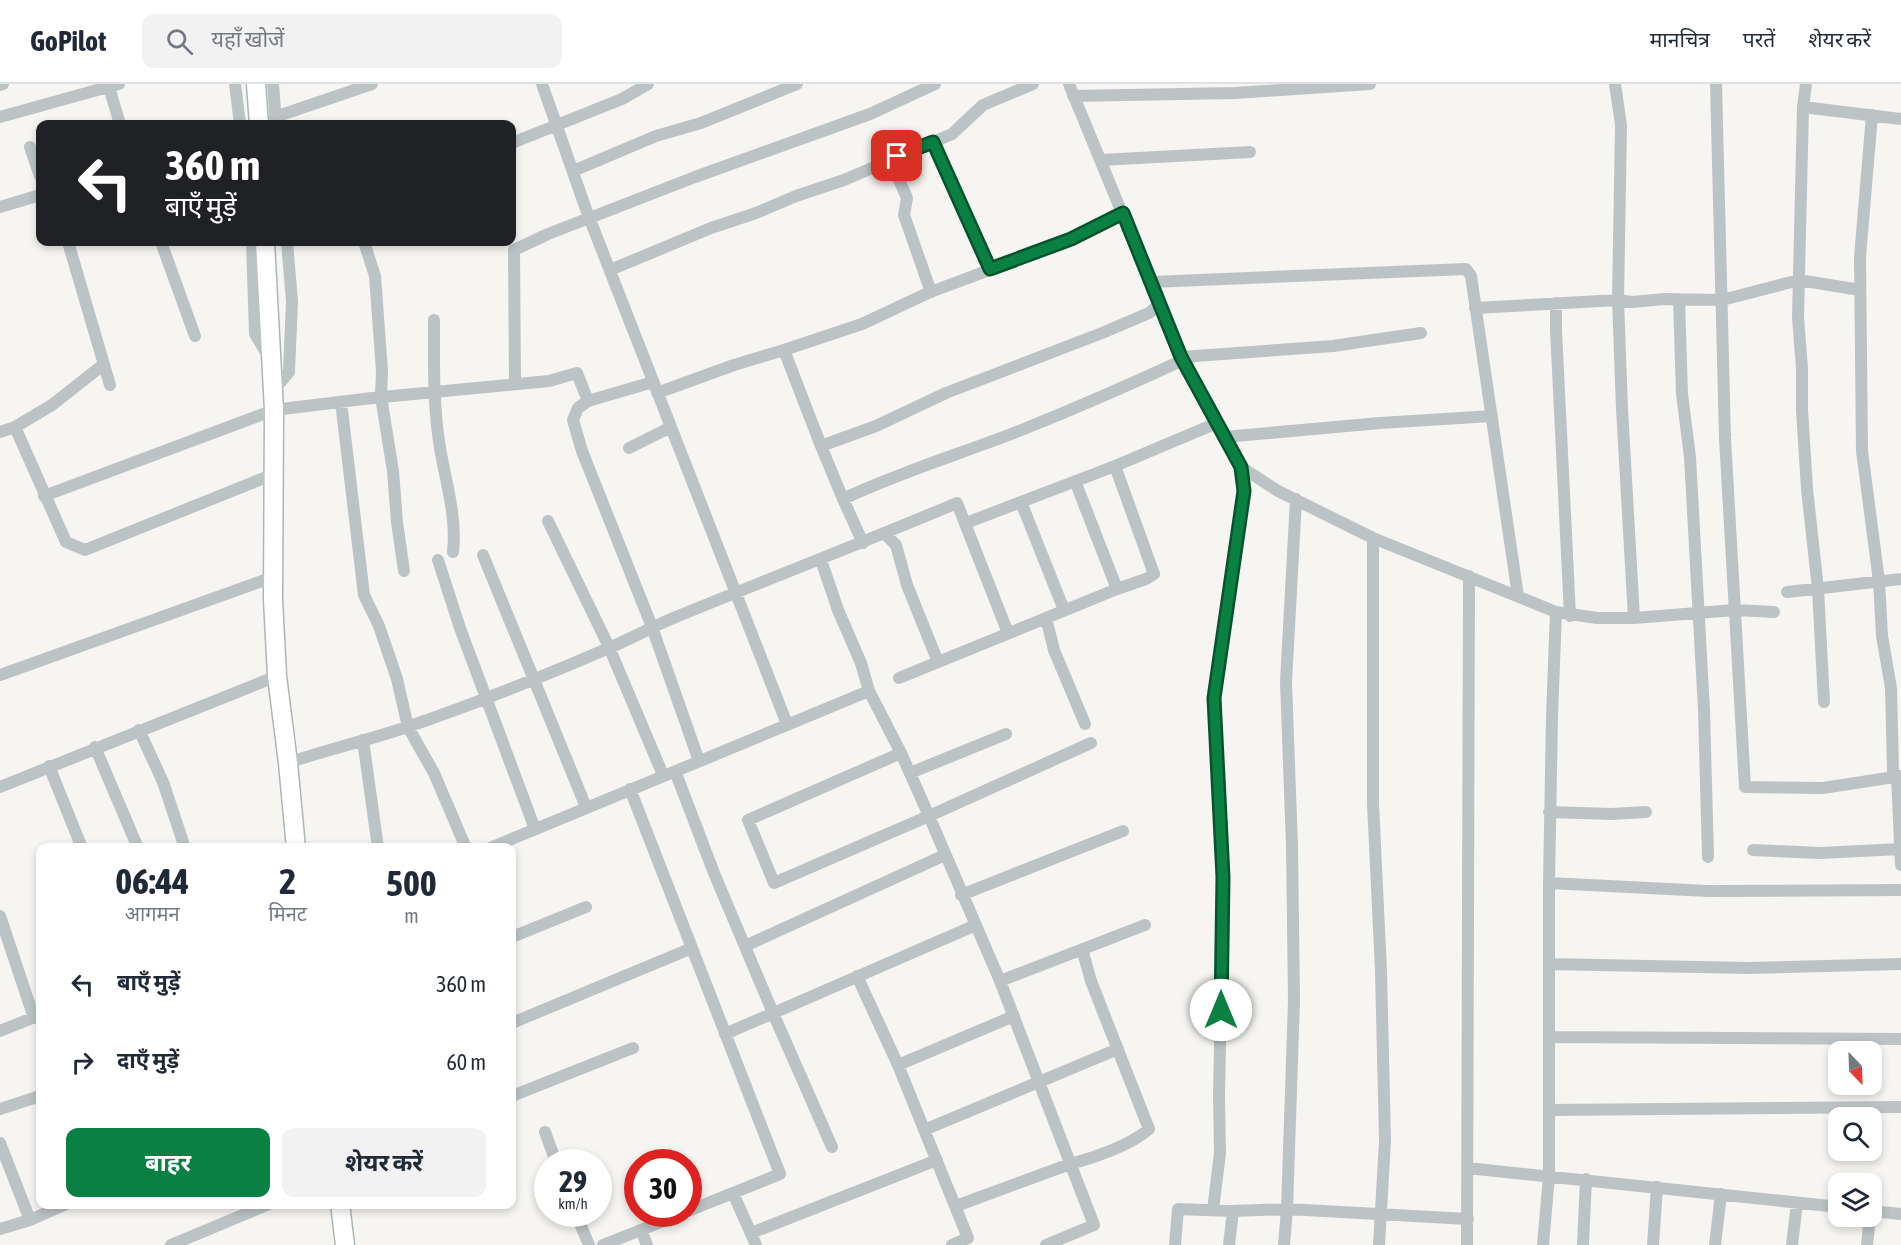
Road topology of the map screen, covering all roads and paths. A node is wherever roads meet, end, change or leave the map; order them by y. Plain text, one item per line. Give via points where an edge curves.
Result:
1 (235, 84) edge
2 (256, 84) edge
3 (273, 84) edge
4 (372, 84) edge
5 (542, 84) edge
6 (648, 84) edge
7 (796, 84) edge
8 (935, 84) edge
9 (1033, 84) edge
10 (1370, 84) edge
11 (1615, 84) edge
12 (1716, 84) edge
13 (1806, 84) edge
14 (114, 85) edge
15 (1235, 89) edge
16 (1071, 90) edge
17 (1803, 107) junction
18 (1872, 115) junction
19 (0, 117) edge
20 (1901, 119) edge
21 (119, 120) edge
22 (240, 120) edge
23 (269, 120) edge
24 (270, 120) edge
25 (275, 120) edge
26 (557, 126) junction
27 (516, 141) edge
28 (933, 142) junction
29 (30, 147) dead end
30 (1250, 152) dead end
31 (890, 159) junction
32 (1101, 160) junction
33 (36, 164) edge
34 (573, 171) junction
35 (36, 196) edge
36 (0, 207) edge
37 (1123, 213) junction
38 (590, 218) junction
39 (69, 246) edge
40 (161, 246) edge
41 (252, 246) edge
42 (265, 246) edge
43 (287, 246) edge
44 (365, 246) edge
45 (990, 269) junction
46 (610, 270) junction
47 (1798, 280) junction
48 (1150, 282) junction
49 (1860, 290) junction
50 (931, 292) junction
51 (1679, 299) junction
52 (1618, 300) junction
53 (1722, 300) junction
54 (1556, 303) junction
55 (1160, 304) junction
56 (1475, 308) junction
57 (434, 320) dead end
58 (1421, 333) dead end
59 (195, 336) dead end
60 (784, 350) junction
61 (1182, 358) junction
62 (104, 364) junction
63 (272, 364) junction
64 (515, 384) junction
65 (111, 385) dead end
66 (655, 387) junction
67 (273, 391) junction
68 (434, 392) junction
69 (381, 397) junction
70 (588, 401) junction
71 (340, 402) junction
72 (274, 410) junction
73 (1492, 416) junction
74 (1217, 423) junction
75 (15, 427) junction
76 (671, 428) junction
77 (0, 432) edge
78 (1224, 437) junction
79 (821, 446) junction
80 (628, 448) dead end
81 (1114, 466) junction
82 (1241, 467) junction
83 (274, 474) junction
84 (1075, 481) junction
85 (44, 496) junction
86 (843, 499) junction
87 (1296, 499) junction
88 (1021, 502) junction
89 (548, 521) dead end
90 (966, 524) junction
91 (885, 534) junction
92 (1373, 538) junction
93 (863, 543) junction
94 (453, 552) dead end
95 (483, 555) dead end
96 (438, 560) dead end
97 (821, 560) junction
98 (404, 571) dead end
99 (1469, 576) junction
100 (273, 577) junction
101 (1901, 579) edge
102 (1879, 581) junction
103 (1117, 589) junction
104 (1818, 589) junction
105 (735, 592) junction
106 (1787, 592) dead end
107 (1518, 596) junction
108 (1064, 610) junction
109 (1735, 610) junction
110 (1556, 612) junction
111 (1774, 612) dead end
112 (1697, 613) junction
113 (1570, 616) junction
114 (1046, 618) junction
115 (1634, 618) junction
116 (652, 627) junction
117 (1008, 633) junction
118 (609, 647) junction
119 (938, 662) junction
120 (0, 675) edge
121 (276, 676) junction
122 (534, 678) junction
123 (898, 678) dead end
124 (869, 691) junction
125 (486, 698) junction
126 (1824, 702) dead end
127 (787, 724) junction
128 (1085, 724) dead end
129 (408, 727) junction
130 (139, 730) junction
131 (1006, 734) dead end
132 (363, 740) junction
133 (1091, 743) dead end
134 (1897, 743) edge
135 (95, 747) junction
136 (901, 753) junction
137 (699, 761) junction
138 (288, 763) junction
139 (49, 766) junction
140 (669, 773) junction
141 (910, 773) junction
142 (1899, 776) edge
143 (0, 787) edge
144 (630, 789) junction
145 (586, 807) junction
146 (1549, 812) junction
147 (1646, 812) dead end
148 (929, 816) junction
149 (535, 829) junction
150 (1122, 831) dead end
151 (183, 842) dead end
152 (79, 843) edge
153 (136, 843) edge
154 (296, 843) edge
155 (377, 843) edge
156 (464, 843) edge
157 (502, 843) edge
158 (1900, 849) edge
159 (1753, 850) dead end
160 (945, 855) junction
161 (1708, 857) dead end
162 (1901, 865) edge
163 (1548, 883) junction
164 (1901, 890) edge
165 (962, 895) junction
166 (586, 907) dead end
167 (0, 916) edge
168 (976, 925) junction
169 (1145, 925) dead end
170 (516, 935) edge
171 (745, 946) junction
172 (692, 948) junction
173 (1082, 949) junction
174 (1549, 964) junction
175 (1901, 964) edge
176 (857, 976) junction
177 (1000, 981) junction
178 (36, 1013) edge
179 (772, 1013) junction
180 (36, 1016) edge
181 (1014, 1016) junction
182 (516, 1021) edge
183 (0, 1031) edge
184 (725, 1034) junction
185 (1549, 1037) junction
186 (1901, 1039) edge
187 (633, 1048) dead end
188 (1118, 1049) junction
189 (898, 1065) junction
190 (1040, 1084) junction
191 (516, 1094) edge
192 (36, 1097) edge
193 (1901, 1107) edge
194 (0, 1109) edge
195 (1549, 1110) junction
196 (924, 1130) junction
197 (545, 1132) dead end
198 (0, 1143) edge
199 (832, 1147) dead end
200 (551, 1149) edge
201 (937, 1160) junction
202 (1070, 1164) junction
203 (1467, 1168) junction
204 (1549, 1176) junction
205 (1586, 1179) junction
206 (1657, 1187) junction
207 (733, 1193) junction
208 (1720, 1194) junction
209 (1797, 1203) junction
210 (702, 1205) edge
211 (956, 1206) junction
212 (1828, 1206) edge
213 (55, 1209) edge
214 (257, 1209) edge
215 (341, 1209) edge
216 (1287, 1209) junction
217 (1213, 1210) junction
218 (1233, 1211) junction
219 (1882, 1212) edge
220 (1901, 1214) edge
221 (1381, 1215) junction
222 (1468, 1219) junction
223 (30, 1220) junction
224 (582, 1227) edge
225 (648, 1227) edge
226 (1868, 1227) edge
227 (0, 1229) edge
228 (641, 1230) junction
229 (751, 1233) junction
230 (970, 1242) edge
231 (171, 1245) edge
232 (345, 1245) edge
233 (590, 1245) edge
234 (603, 1245) edge
235 (647, 1245) edge
236 (756, 1245) edge
237 (951, 1245) edge
238 (1046, 1245) edge
239 (1174, 1245) edge
240 (1229, 1245) edge
241 (1284, 1245) edge
242 (1379, 1245) edge
243 (1467, 1245) edge
244 (1544, 1245) edge
245 (1583, 1245) edge
246 (1653, 1245) edge
247 (1715, 1245) edge
248 (1792, 1245) edge
249 (1867, 1245) edge

1 - 22 street
2 - 23 main road
3 - 24 street
4 - 25 street
5 - 26 street
6 - 26 street
7 - 34 street
8 - 38 street via 870,114
9 - 28 street via 983,105 952,134
10 - 15 street
11 - 52 street via 1621,124
12 - 53 street
13 - 17 street
14 - 19 street
14 - 21 street
15 - 16 street
16 - 32 street
17 - 18 street
17 - 47 street
18 - 20 street
18 - 49 street
26 - 27 street
26 - 34 street
28 - 31 street
28 - 45 street
29 - 33 street
30 - 32 street
31 - 46 street
31 - 50 street via 907,198 904,215
32 - 37 street
34 - 38 street
35 - 36 street
37 - 45 street via 1071,239
37 - 48 street
38 - 46 street
38 - 64 street via 514,250
39 - 62 street
40 - 59 street
41 - 63 street via 255,334
42 - 63 main road
43 - 67 street via 292,301 290,372
44 - 69 street via 375,276
45 - 50 street
46 - 66 street
47 - 49 street
47 - 53 street
47 - 104 street via 1805,457
48 - 55 street
48 - 56 street via 1466,269 1471,276
49 - 102 street via 1862,451
50 - 60 street via 862,324
51 - 52 street
51 - 53 street
51 - 112 street
52 - 54 street
52 - 115 street
53 - 109 street
54 - 56 street
54 - 113 street
55 - 61 street
55 - 79 street via 1149,314
56 - 73 street
57 - 68 street
58 - 61 street via 1333,346
60 - 66 street
60 - 79 street
61 - 74 street
61 - 86 street via 1137,382
62 - 65 street
62 - 75 street via 52,405
63 - 67 main road
64 - 68 street
64 - 70 street via 577,373
66 - 70 street
66 - 76 street
67 - 72 main road
68 - 69 street
68 - 94 street via 450,494
69 - 71 street
69 - 98 street
70 - 116 street via 578,408 573,420
71 - 72 street
71 - 129 street via 364,595 397,679
72 - 83 main road
72 - 85 street
73 - 78 street
73 - 107 street
74 - 78 street
74 - 81 street
75 - 77 street
75 - 85 street
76 - 80 street
76 - 105 street
78 - 82 street
79 - 86 street
81 - 84 street
81 - 103 street via 1154,574
82 - 87 street
82 - 217 street via 1244,491 1214,698 1223,877 1220,1153
83 - 85 street via 85,550 66,542
83 - 100 main road
84 - 88 street
84 - 103 street
86 - 93 street
87 - 92 street
87 - 216 street via 1286,682 1294,1001
88 - 90 street
88 - 108 street
89 - 118 street
90 - 91 street via 957,503
90 - 117 street
91 - 93 street
91 - 119 street via 896,545 907,585
92 - 99 street
92 - 221 street via 1373,803 1385,1141
93 - 97 street
95 - 122 street
96 - 125 street
97 - 105 street
97 - 124 street
99 - 107 street
99 - 203 street
100 - 120 street
100 - 121 main road
101 - 102 street
102 - 104 street
102 - 134 street via 1882,636
103 - 108 street
104 - 106 street
104 - 126 street
105 - 116 street
105 - 127 street
107 - 110 street
108 - 114 street
109 - 111 street
109 - 112 street
109 - 142 street via 1745,787 1823,788
110 - 113 street
110 - 146 street
112 - 115 street
112 - 161 street
113 - 115 street
114 - 117 street
114 - 128 street via 1054,650
116 - 118 street
116 - 137 street
117 - 119 street
118 - 122 street
118 - 140 street
119 - 123 street
121 - 130 street
121 - 138 main road
122 - 125 street
122 - 145 street
124 - 127 street
124 - 136 street
125 - 129 street
125 - 149 street
127 - 137 street
129 - 132 street
129 - 156 street via 434,773
130 - 135 street
130 - 151 street
131 - 141 street
132 - 138 street
132 - 155 street
133 - 148 street
134 - 142 street via 1893,771
135 - 139 street
135 - 153 street
136 - 141 street
136 - 148 street via 748,820 774,883
137 - 140 street
138 - 154 main road
139 - 143 street
139 - 152 street
140 - 144 street
140 - 171 street
141 - 148 street
142 - 158 street
144 - 145 street
144 - 172 street
145 - 149 street
146 - 147 street
146 - 163 street
148 - 160 street
149 - 157 street
150 - 165 street
158 - 159 street via 1820,853
158 - 162 street
160 - 165 street
160 - 171 street
163 - 164 street via 1708,891
163 - 174 street
165 - 168 street
166 - 170 street
167 - 178 street
168 - 176 street
168 - 177 street
169 - 173 street
171 - 179 street
172 - 182 street
172 - 184 street
173 - 177 street
173 - 188 street
174 - 175 street via 1747,968
174 - 185 street
176 - 179 street
176 - 189 street
177 - 181 street
179 - 184 street
179 - 199 street
180 - 183 street
181 - 189 street
181 - 190 street
184 - 207 street via 780,1174
185 - 186 street
185 - 195 street
187 - 191 street
188 - 190 street
188 - 202 street via 1149,1129 1140,1137
189 - 196 street
190 - 196 street
190 - 202 street
192 - 194 street
193 - 195 street
195 - 204 street
196 - 201 street
197 - 200 street
198 - 223 street
201 - 211 street
201 - 229 street
202 - 211 street
202 - 238 street via 1094,1224
203 - 204 street
203 - 222 street
204 - 205 street
204 - 244 street
205 - 206 street
205 - 245 street
206 - 208 street
206 - 246 street
207 - 210 street
207 - 229 street
208 - 209 street
208 - 247 street
209 - 212 street
209 - 248 street
211 - 230 street
213 - 223 street
214 - 231 street
215 - 232 main road
216 - 218 street
216 - 221 street
216 - 241 street
217 - 218 street
217 - 239 street via 1178,1209
218 - 240 street
219 - 220 street
221 - 222 street
221 - 242 street
222 - 243 street
223 - 227 street
224 - 233 street
225 - 228 street
226 - 249 street
228 - 234 street
228 - 235 street
229 - 236 street
230 - 237 street

